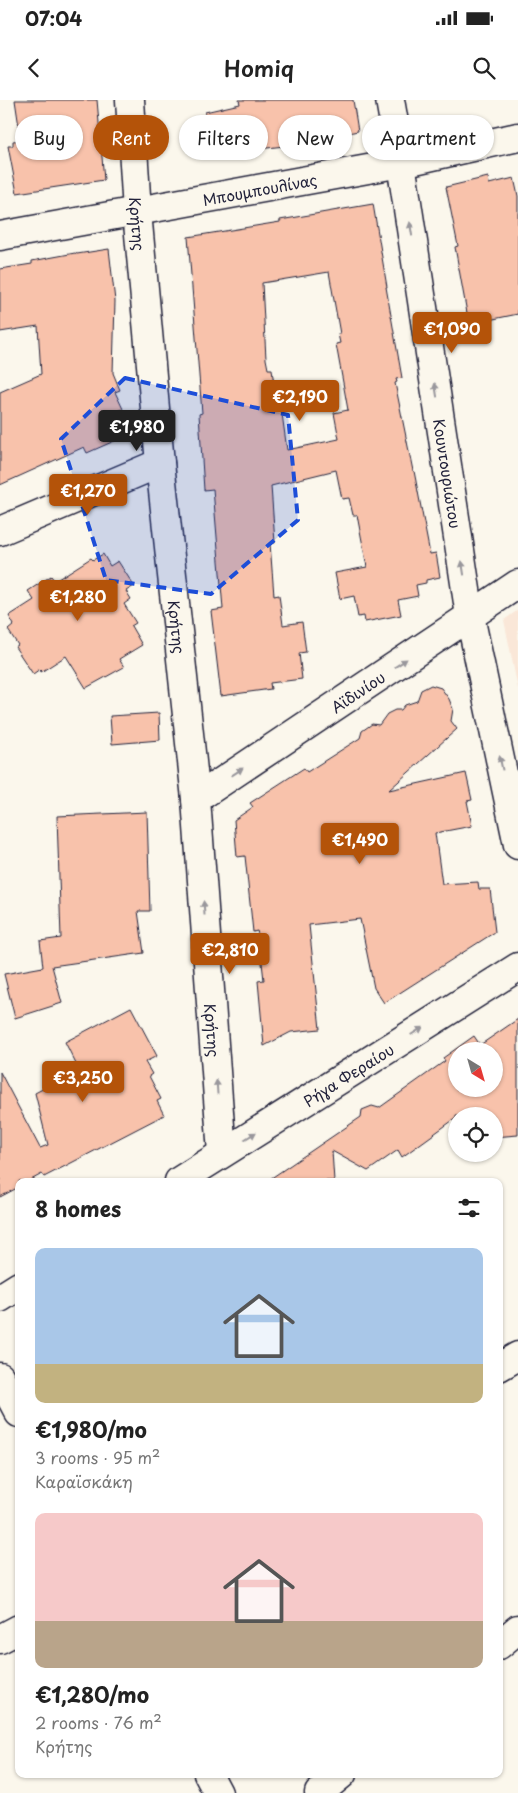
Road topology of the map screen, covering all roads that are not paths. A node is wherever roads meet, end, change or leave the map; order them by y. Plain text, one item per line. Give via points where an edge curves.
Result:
1 (130, 100) edge
2 (390, 100) edge
3 (518, 138) edge
4 (401, 162) junction
5 (137, 212) junction
6 (0, 236) edge
7 (160, 463) junction
8 (0, 531) edge
9 (518, 584) edge
10 (470, 616) junction
11 (196, 799) junction
12 (518, 845) edge
13 (518, 967) edge
14 (222, 1153) junction
15 (184, 1178) edge
16 (15, 1289) edge
17 (0, 1298) edge
18 (518, 1356) edge
19 (503, 1365) edge
20 (0, 1377) edge
21 (15, 1405) edge
22 (518, 1629) edge
23 (15, 1631) edge
24 (0, 1638) edge
25 (503, 1641) edge
26 (210, 1778) edge
27 (337, 1778) edge
28 (218, 1793) edge
29 (319, 1793) edge

1 - 5 street, Κρήτης
2 - 4 street, Κουντουριώτου
3 - 4 street, Μπουμπουλίνας
4 - 5 street, Μπουμπουλίνας
10 -> 4 street, Κουντουριώτου
5 - 6 street, Μπουμπουλίνας
5 - 7 street, Κρήτης
7 - 8 street
7 - 11 street, Κρήτης
9 - 10 street, Αϊδινίου
11 -> 10 street, Αϊδινίου
12 -> 10 street, Κουντουριώτου
14 -> 11 street, Κρήτης
14 -> 13 street, Ρήγα Φεραίου
14 - 15 street, Ρήγα Φεραίου
16 - 17 street
18 - 19 street
20 - 21 street
22 - 25 street
23 - 24 street
26 - 28 street
27 - 29 street

